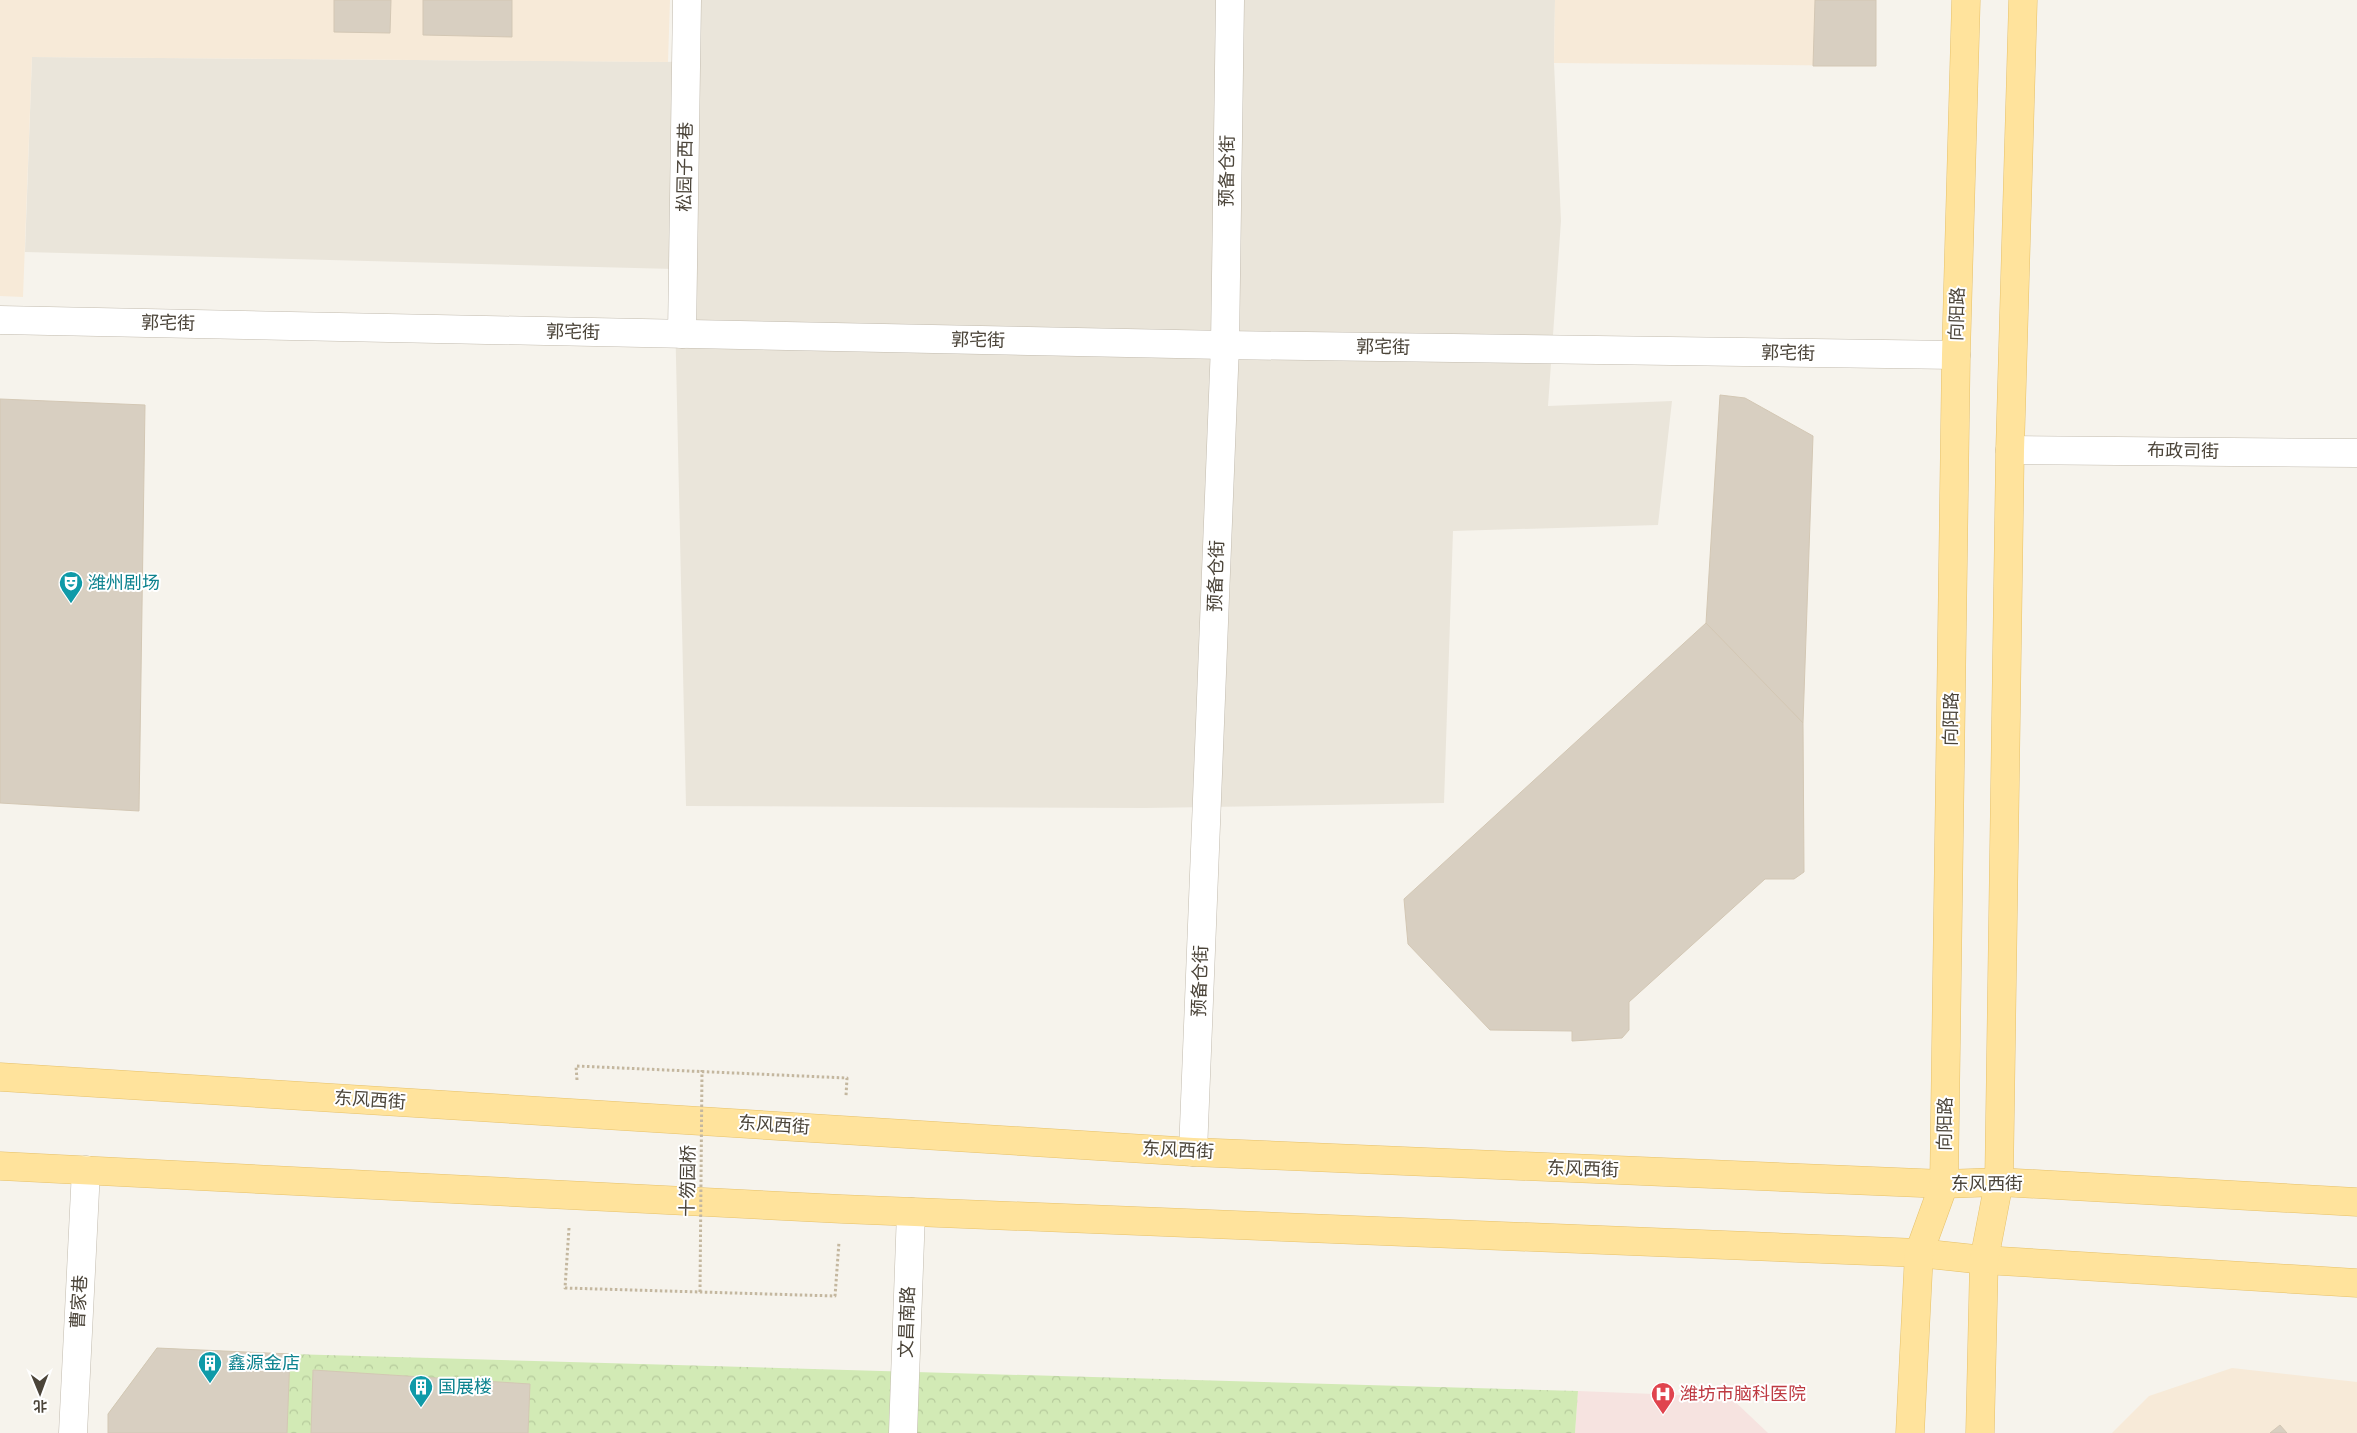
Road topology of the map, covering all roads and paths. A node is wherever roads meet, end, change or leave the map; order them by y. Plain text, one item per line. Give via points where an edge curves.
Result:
1 (687, 0) edge
2 (1230, 0) edge
3 (1966, 0) edge
4 (2023, 0) edge
5 (0, 320) edge
6 (682, 334) junction
7 (1225, 345) junction
8 (1956, 355) junction
9 (2010, 450) junction
10 (2357, 453) edge
11 (576, 1066) dead end
12 (702, 1070) junction
13 (0, 1077) edge
14 (847, 1078) dead end
15 (1193, 1152) junction
16 (0, 1166) edge
17 (86, 1170) junction
18 (1999, 1182) junction
19 (1944, 1184) junction
20 (571, 1195) junction
21 (2357, 1202) edge
22 (842, 1208) junction
23 (911, 1212) junction
24 (1919, 1254) junction
25 (1984, 1260) junction
26 (2357, 1283) edge
27 (700, 1292) junction
28 (73, 1433) edge
29 (903, 1433) edge
30 (1910, 1433) edge
31 (1980, 1433) edge

1 - 6 street, 松园子西巷
2 - 7 street, 预备仓街
3 - 8 main road, 向阳路
4 - 9 main road
5 - 6 street, 郭宅街
6 - 7 street, 郭宅街
7 - 8 street, 郭宅街
7 - 15 street, 预备仓街
8 - 19 main road, 向阳路
9 - 10 street, 布政司街
9 - 18 main road
11 - 12 path
12 - 14 path
12 - 27 path, 十笏园桥, bridge
13 - 15 main road, 东风西街
15 - 19 main road, 东风西街
16 - 17 main road
17 - 20 main road
17 - 28 street, 曹家巷
18 - 19 main road, 东风西街
18 - 21 main road, 东风西街
18 - 25 main road
19 - 24 main road, 向阳路
20 - 22 main road
20 - 27 path via 565,1288
22 - 23 main road
22 - 27 path via 835,1296
23 - 24 main road
23 - 29 street, 文昌南路
24 - 25 main road
24 - 30 main road, 向阳路
25 - 26 main road
25 - 31 main road

